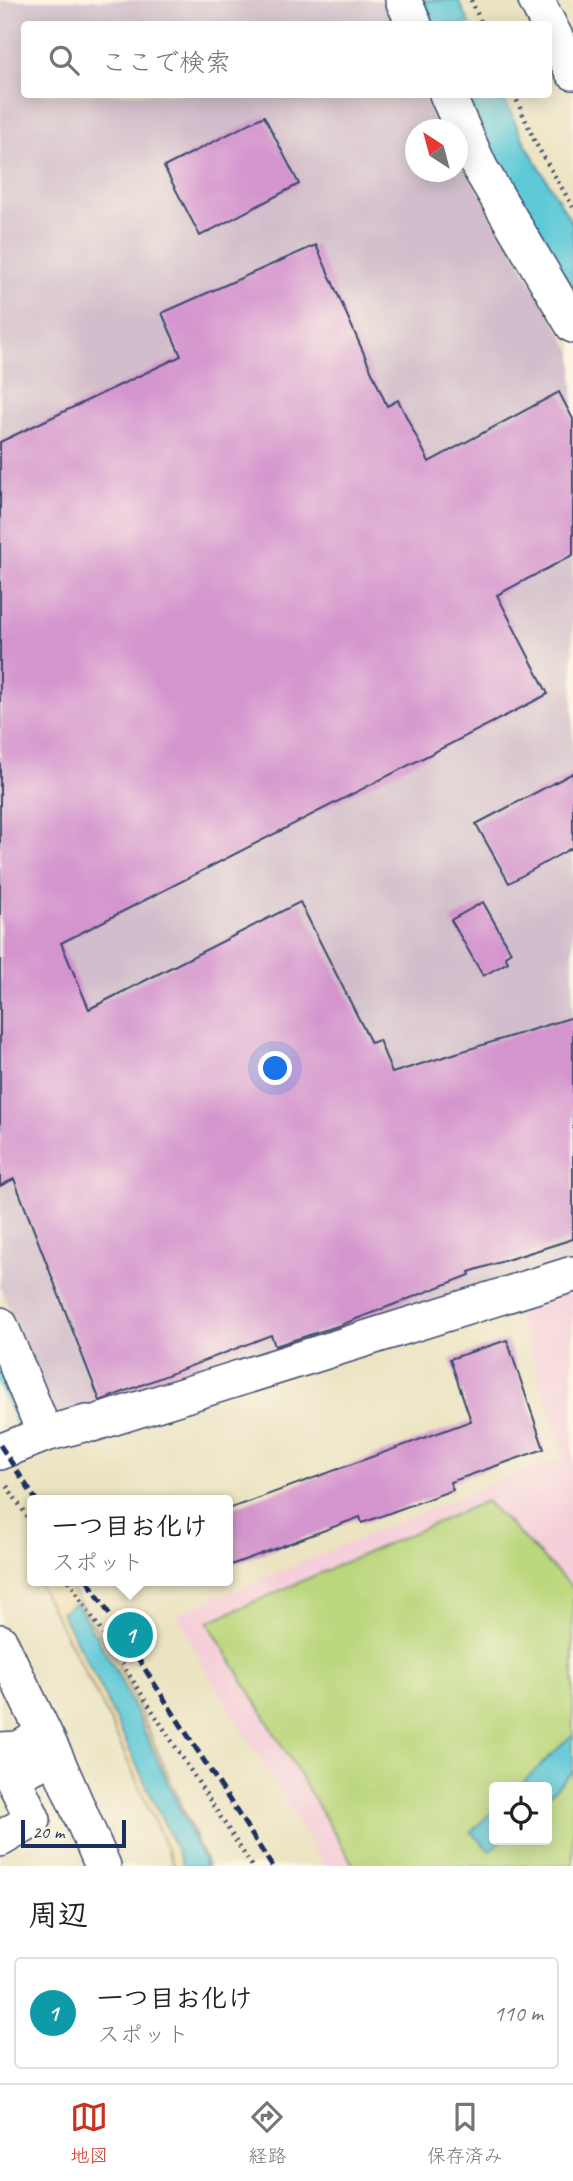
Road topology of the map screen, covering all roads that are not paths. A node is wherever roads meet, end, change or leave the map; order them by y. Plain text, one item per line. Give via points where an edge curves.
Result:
1 (403, 0) edge
2 (536, 0) edge
3 (413, 21) edge
4 (547, 21) edge
5 (552, 31) edge
6 (573, 72) edge
7 (449, 98) edge
8 (565, 287) edge
9 (573, 325) edge
10 (573, 1274) edge
11 (0, 1325) edge
12 (22, 1451) edge
13 (0, 1642) edge
14 (49, 1745) junction
15 (0, 1750) edge
16 (0, 1839) edge
17 (13, 1866) edge
18 (103, 1866) edge

1 - 3 street
2 - 4 street
5 - 6 street
7 - 8 street via 480,168
8 - 9 street
10 - 12 street via 87,1423
11 - 12 street
13 - 14 street
14 - 15 street
14 - 16 street via 12,1776 33,1820
14 - 18 street
16 - 17 street

